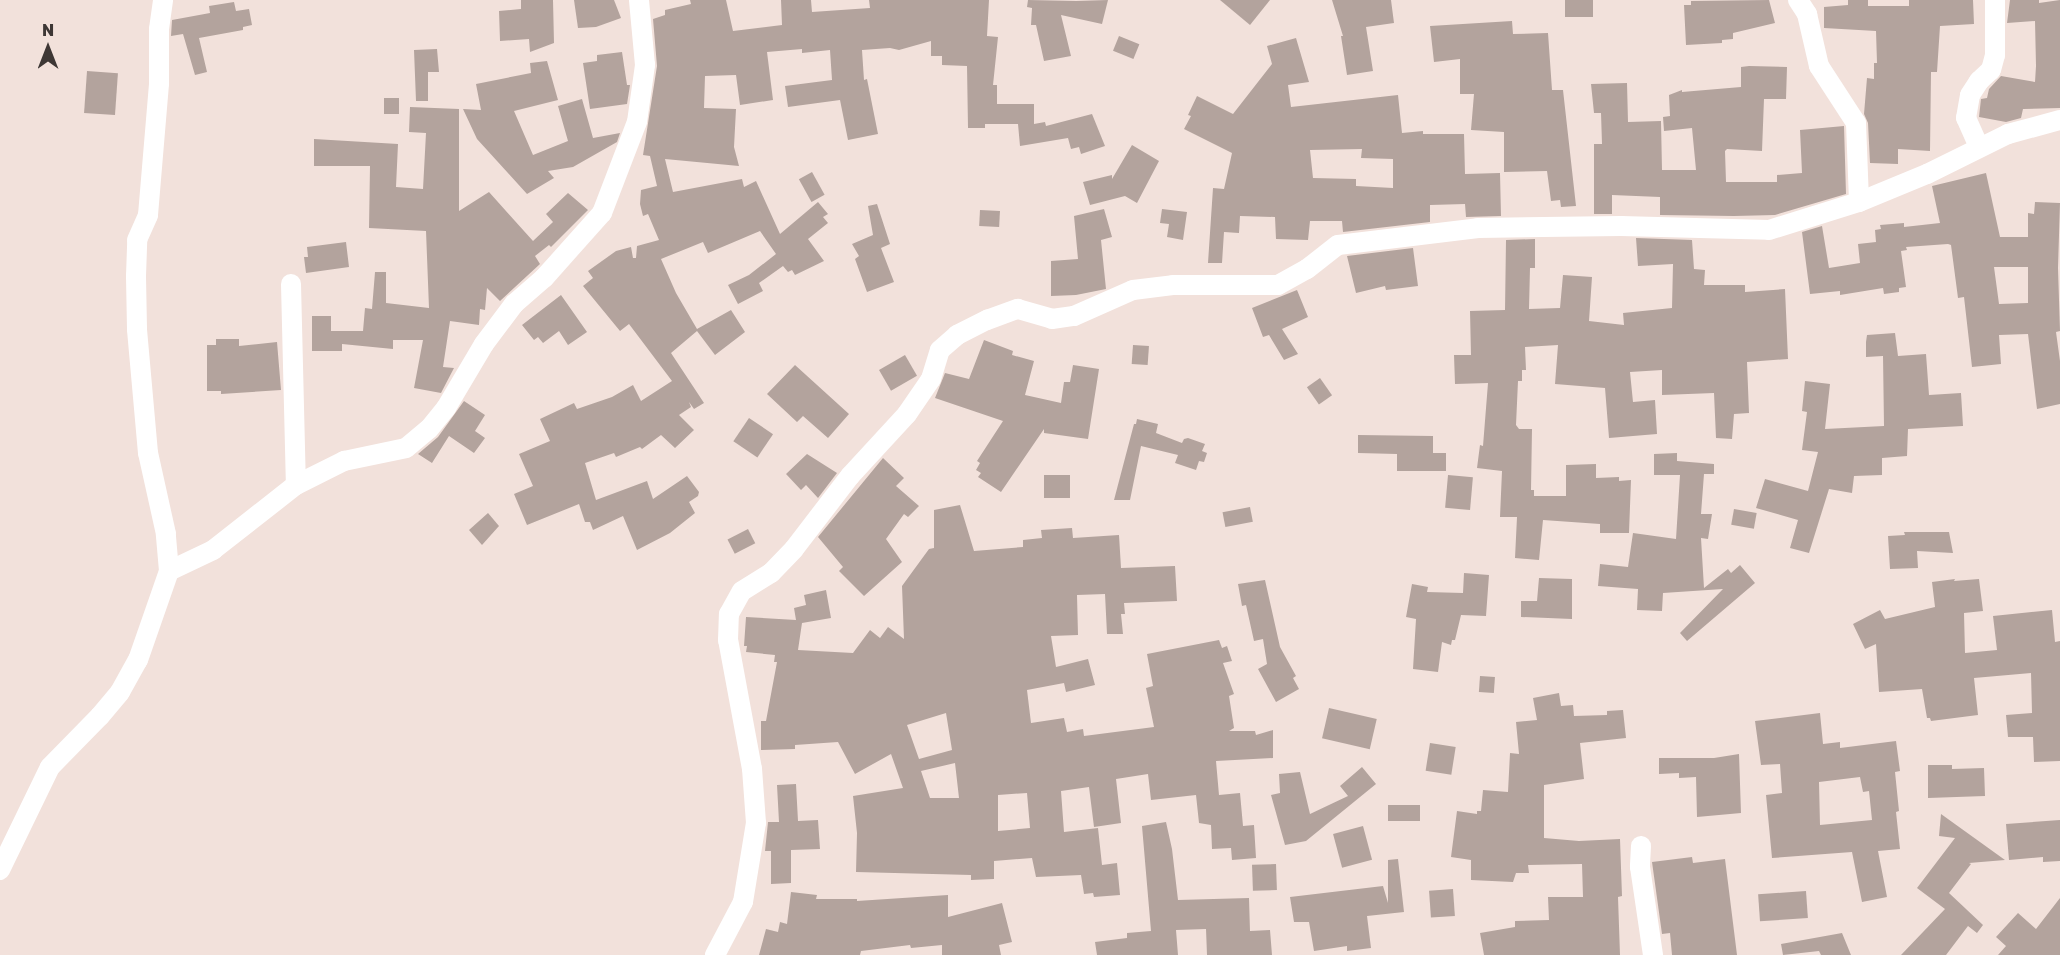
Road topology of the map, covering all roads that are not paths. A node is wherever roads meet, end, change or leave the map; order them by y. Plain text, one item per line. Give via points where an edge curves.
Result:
1 (163, 0) edge
2 (639, 0) edge
3 (1798, 0) edge
4 (1995, 0) edge
5 (2060, 120) edge
6 (1979, 147) junction
7 (1859, 202) junction
8 (291, 284) dead end
9 (296, 485) junction
10 (169, 571) junction
11 (1641, 846) dead end
12 (0, 870) edge
13 (715, 955) edge
14 (1653, 955) edge

1 - 10 street via 148,215 137,240 136,276 146,432 166,534
2 - 9 street via 645,65 637,122 602,213 544,278 514,304 429,429 406,448 344,460
3 - 7 street via 1807,14 1819,66 1856,123
4 - 6 street via 1995,55 1991,70 1970,96 1966,118
5 - 6 street via 2008,134
6 - 7 street
7 - 13 street via 1769,230 1478,228 1338,245 1278,285 1173,285 1133,290 1074,316 1052,319 1018,309 957,335 940,350 932,379 907,414 850,476 794,549 771,573 742,591 729,614 728,640 752,769 756,823 743,902
8 - 9 street
9 - 10 street via 213,550
10 - 12 street via 138,660 120,692 50,766
11 - 14 street via 1640,867

